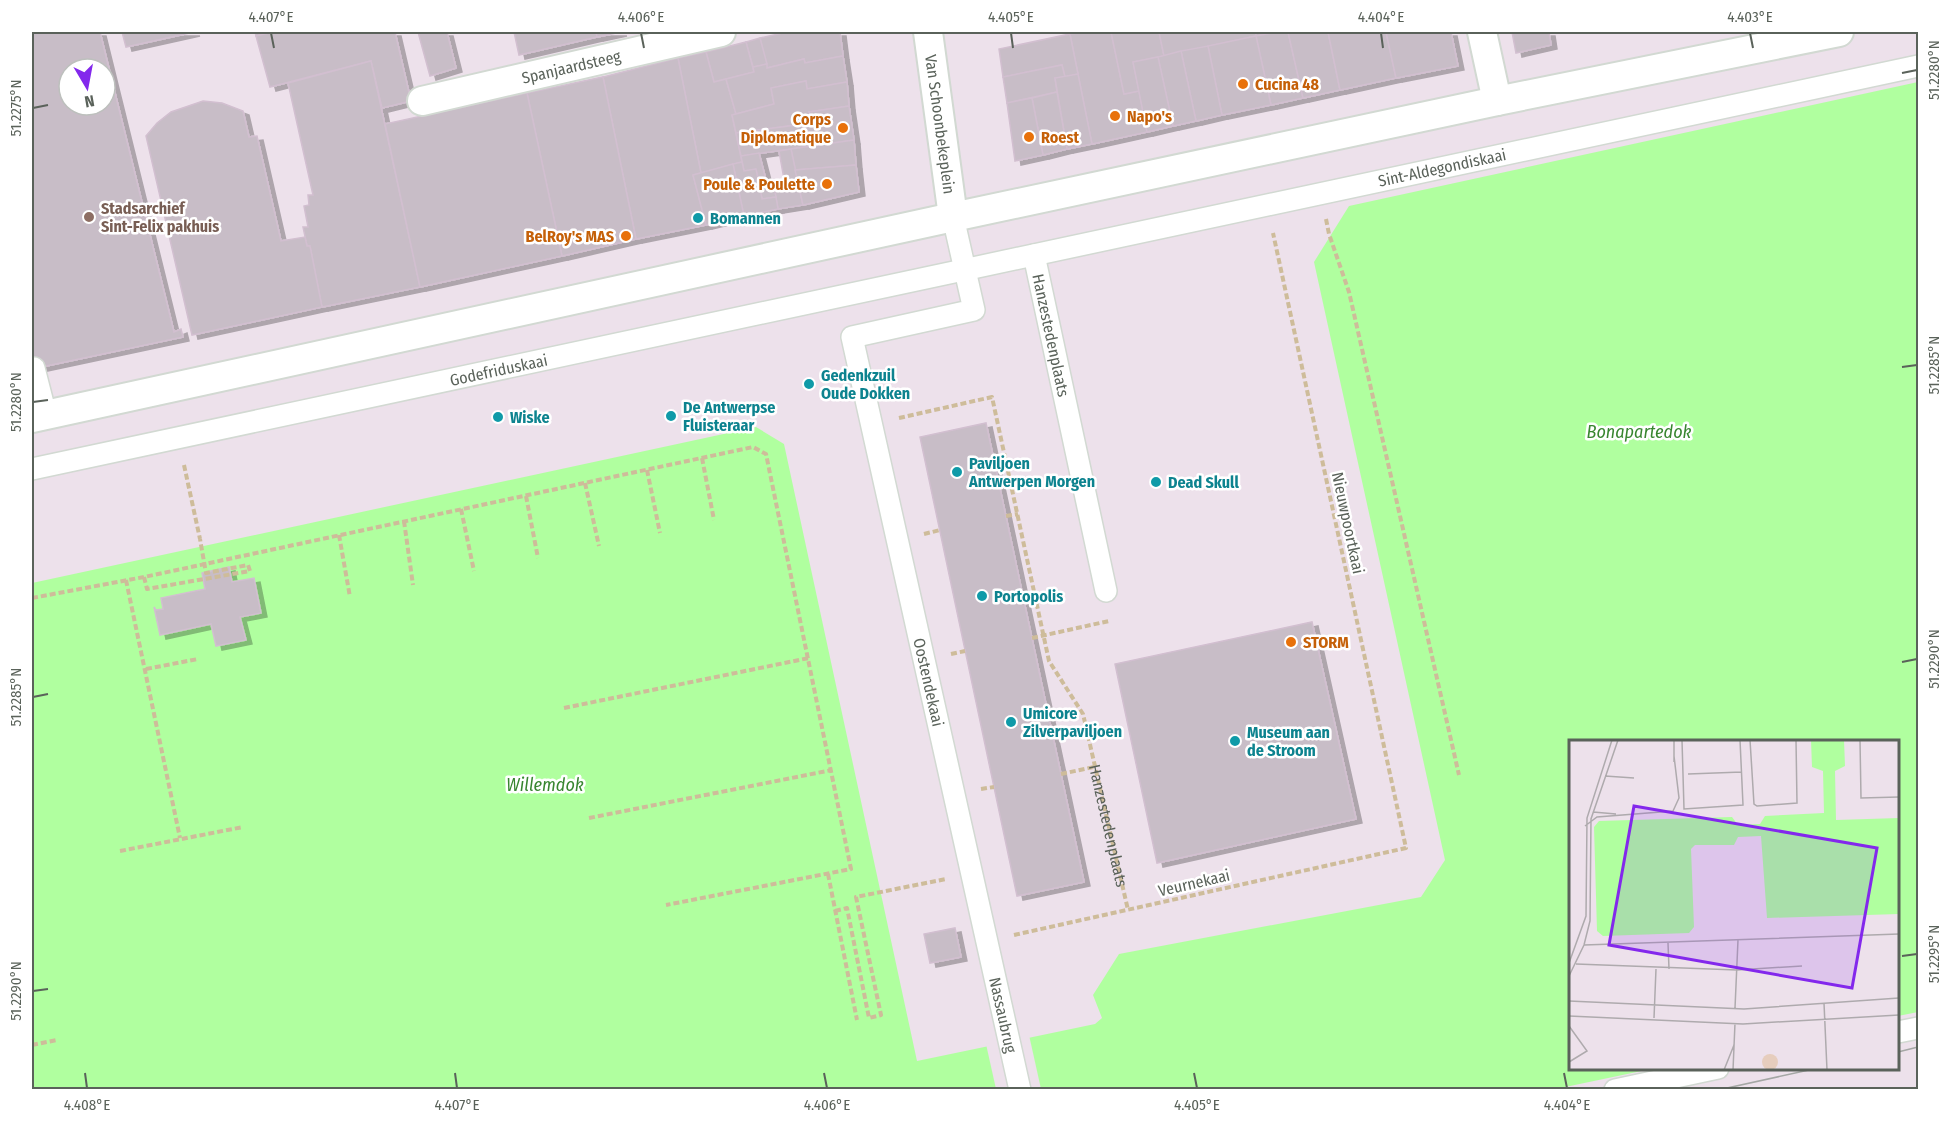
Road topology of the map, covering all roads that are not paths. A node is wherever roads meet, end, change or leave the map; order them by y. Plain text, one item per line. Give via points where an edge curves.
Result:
1 (721, 32) edge
2 (928, 32) edge
3 (1482, 32) edge
4 (1839, 32) edge
5 (1918, 66) edge
6 (422, 101) dead end
7 (1497, 101) junction
8 (953, 217) junction
9 (1034, 255) junction
10 (964, 270) junction
11 (34, 368) dead end
12 (39, 416) edge
13 (32, 469) edge
14 (1106, 591) dead end
15 (987, 941) joint
16 (1918, 1028) edge
17 (1899, 1032) edge
18 (1708, 1070) edge
19 (1020, 1089) edge
20 (1615, 1089) edge

1 - 6 street, Spanjaardsteeg
2 - 8 street, Van Schoonbekeplein
3 - 7 street
4 - 7 street
5 - 9 street, Sint-Aldegondiskaai
7 - 8 street
8 - 10 street
8 - 12 street
9 - 10 street, Sint-Aldegondiskaai
9 - 14 street, Hanzestedenplaats
10 - 13 street, Godefriduskaai
10 - 15 street, Oostendekaai via 974,310 852,337
11 - 12 street
15 - 19 street, Nassaubrug
16 - 17 street
18 - 20 street

